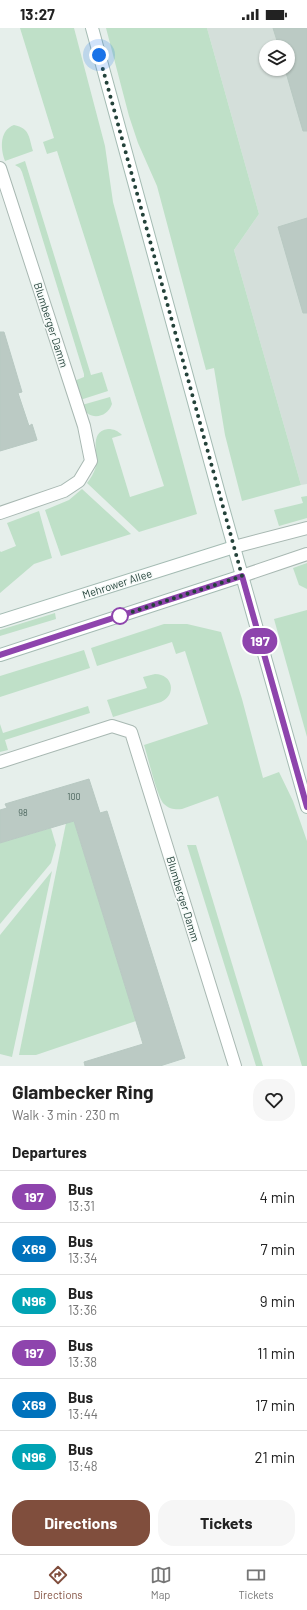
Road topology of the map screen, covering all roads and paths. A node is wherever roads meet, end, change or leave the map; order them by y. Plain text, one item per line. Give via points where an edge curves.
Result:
1 (92, 28) edge
2 (0, 168) edge
3 (0, 513) edge
4 (307, 528) edge
5 (234, 547) junction
6 (307, 554) edge
7 (242, 576) junction
8 (0, 622) edge
9 (0, 655) edge
10 (0, 762) edge
11 (307, 807) edge
12 (235, 1066) edge

1 - 5 main road
2 - 3 main road, Blumberger Damm via 84,426 91,461 79,481 64,492
4 - 5 main road, Mehrower Allee
5 - 7 main road
5 - 8 main road, Mehrower Allee
6 - 7 main road
7 - 9 main road
7 - 11 main road
10 - 12 main road, Blumberger Damm via 112,726 130,732

